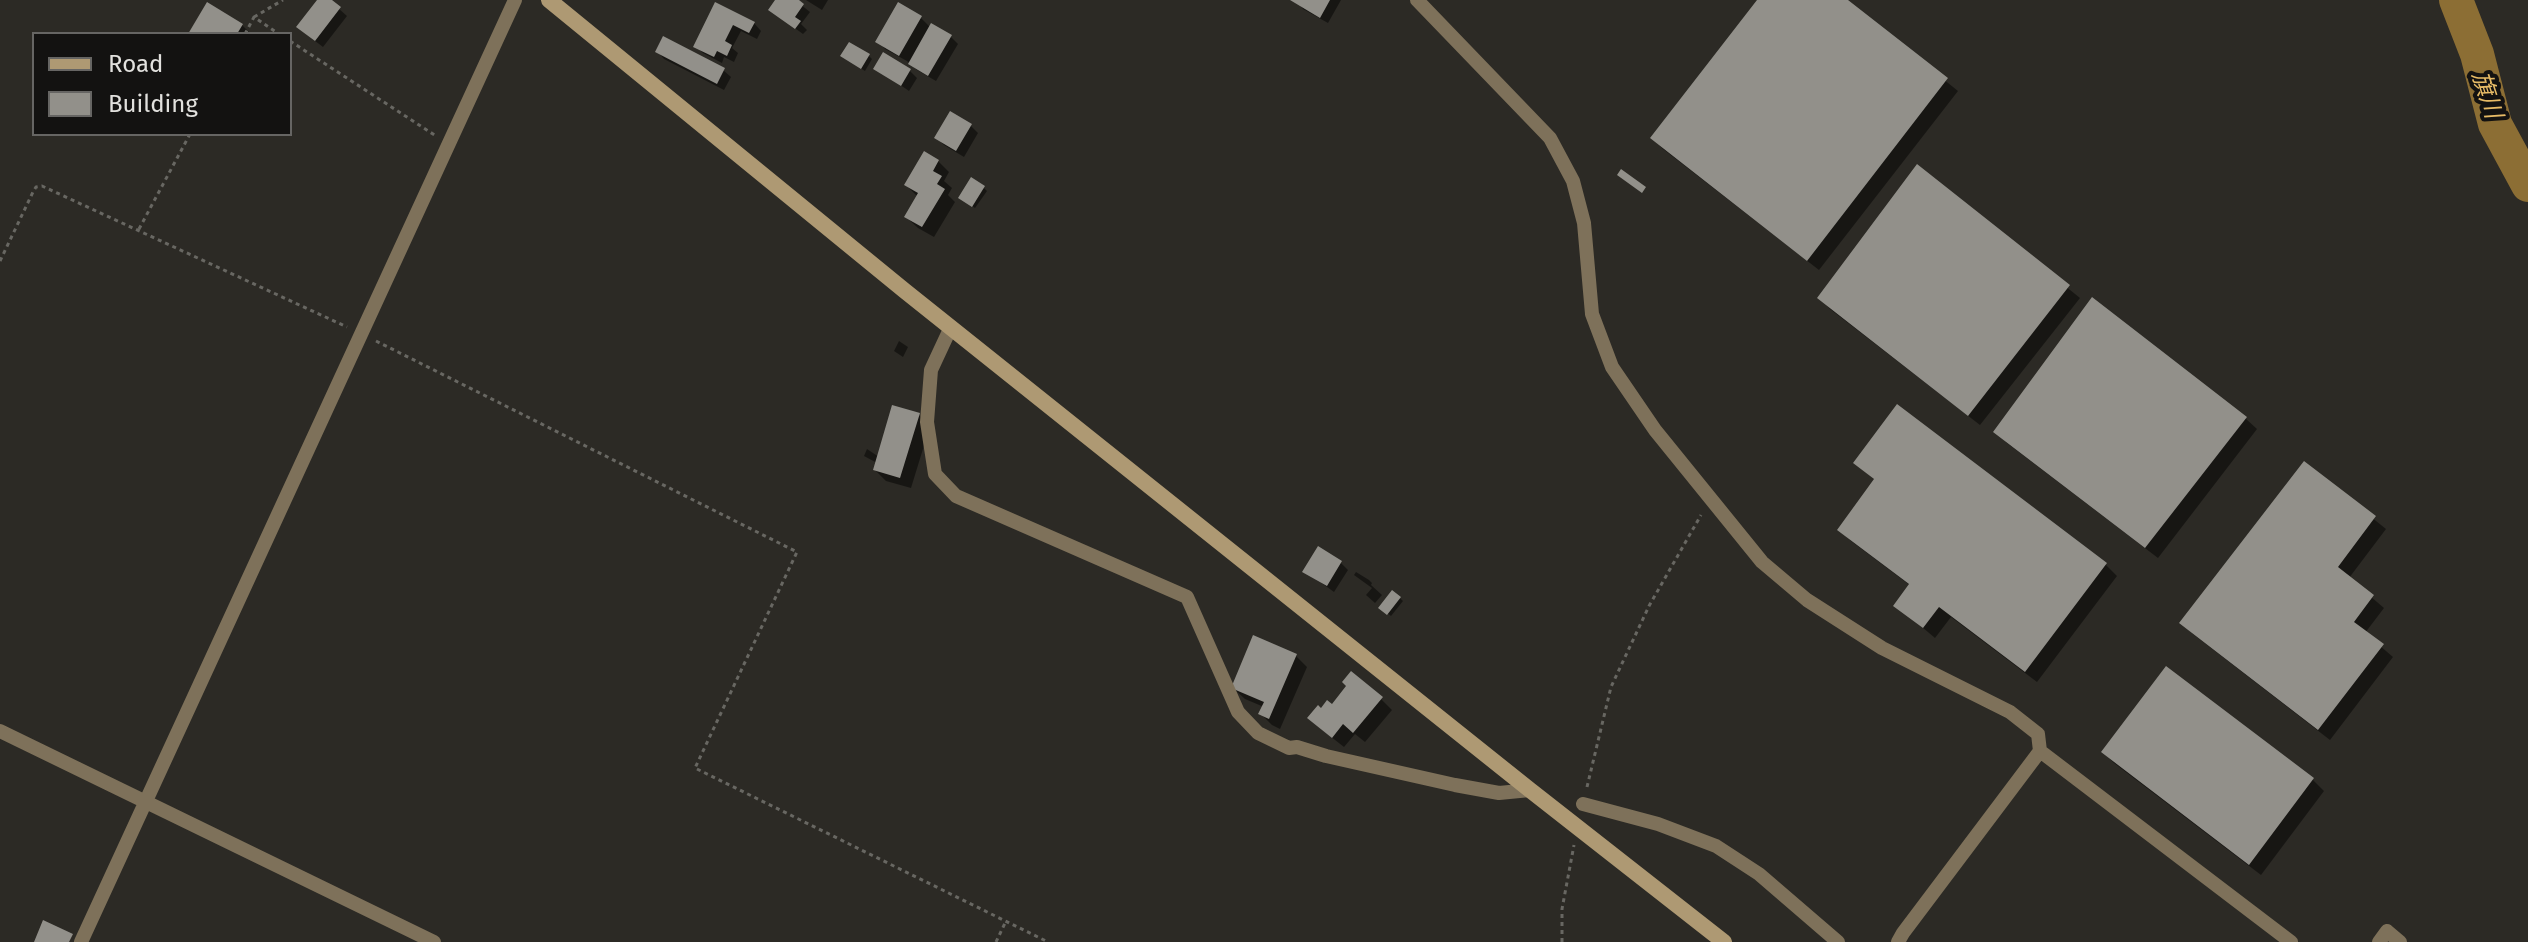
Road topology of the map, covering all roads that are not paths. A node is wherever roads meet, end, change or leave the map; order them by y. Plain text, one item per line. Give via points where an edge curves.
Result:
1 (515, 0) edge
2 (549, 0) edge
3 (1417, 0) edge
4 (951, 327) junction
5 (0, 731) edge
6 (2040, 751) junction
7 (1530, 790) junction
8 (147, 802) junction
9 (1583, 804) road end
10 (81, 942) edge
11 (434, 942) edge
12 (1724, 942) edge
13 (1838, 942) edge
14 (1898, 942) edge
15 (2291, 942) edge
16 (2379, 942) edge
17 (2400, 942) edge

1 - 8 street
2 - 4 street
3 - 6 street via 1550,138 1573,181 1584,223 1592,314 1612,367 1655,430 1762,562 1807,600 1882,648 2010,712 2038,734
4 - 7 street
4 - 7 street via 931,370 927,422 935,474 956,496 1187,597 1238,712 1258,733 1289,748 1472,788 1499,793
5 - 8 street
6 - 14 street
6 - 15 street
7 - 12 street
8 - 10 street
8 - 11 street
9 - 13 street via 1716,846 1759,874
16 - 17 street via 2387,931

